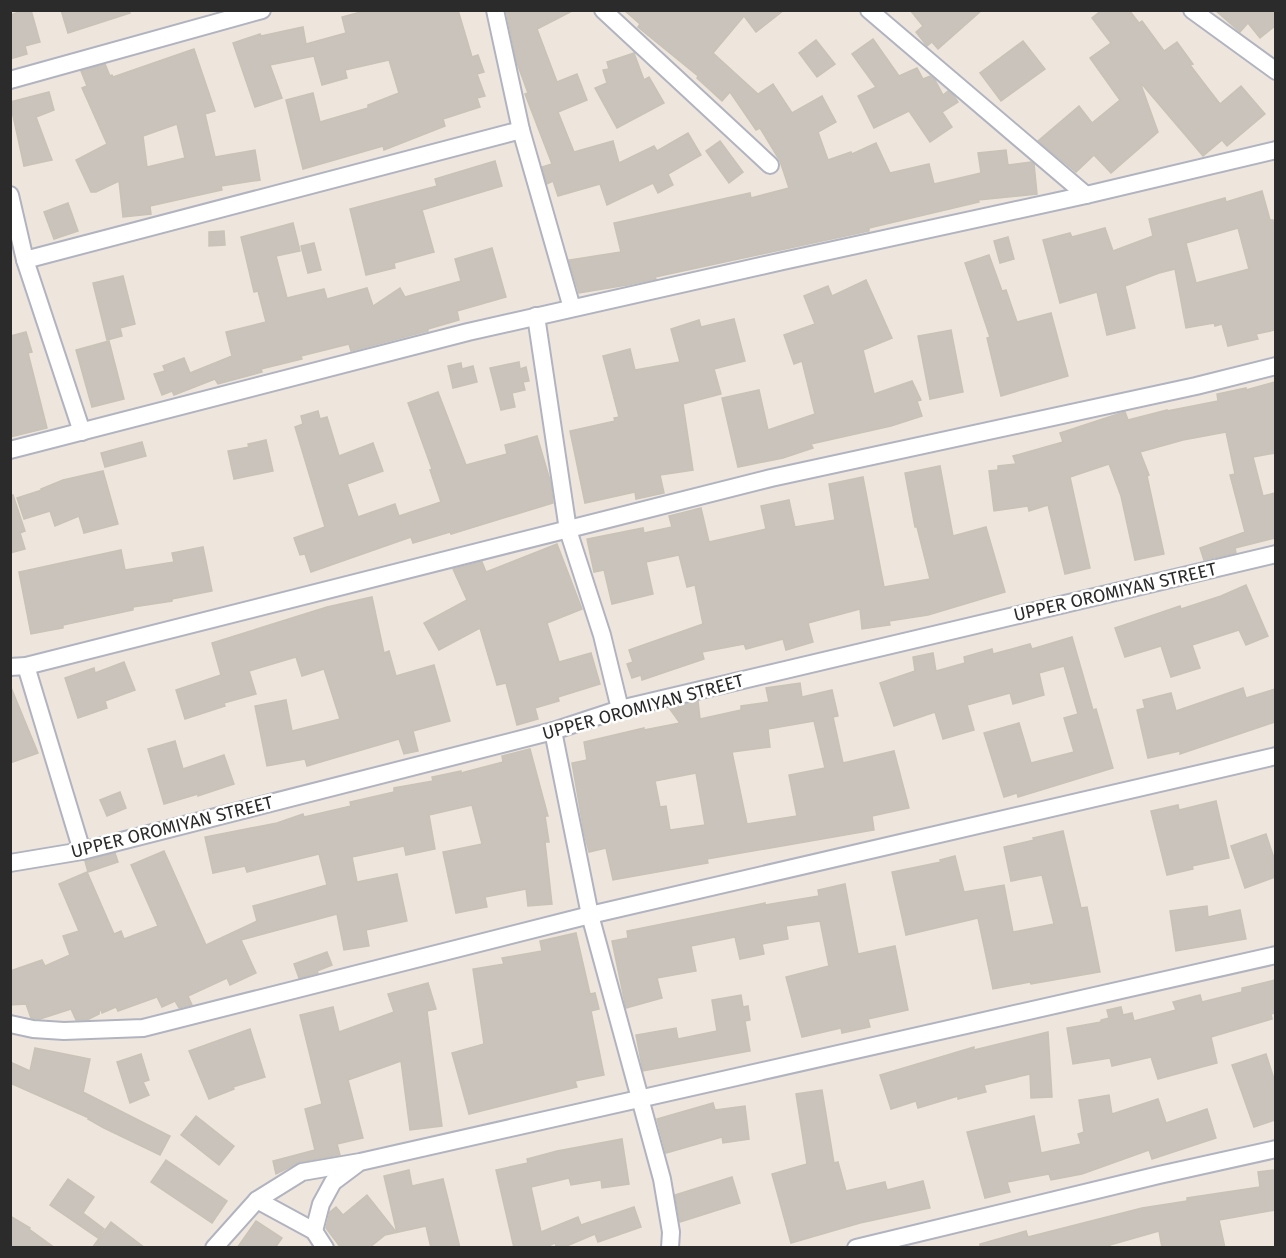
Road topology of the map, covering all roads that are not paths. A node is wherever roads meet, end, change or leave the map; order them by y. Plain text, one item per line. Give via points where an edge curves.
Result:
1 (262, 10) edge
2 (495, 10) edge
3 (603, 10) edge
4 (869, 10) edge
5 (1192, 10) edge
6 (1275, 71) edge
7 (10, 80) edge
8 (521, 130) junction
9 (1275, 150) edge
10 (770, 165) dead end
11 (10, 195) edge
12 (1086, 195) junction
13 (25, 260) junction
14 (572, 308) junction
15 (536, 316) junction
16 (1275, 366) edge
17 (82, 432) junction
18 (10, 450) edge
19 (568, 530) junction
20 (1275, 554) edge
21 (15, 663) edge
22 (620, 709) junction
23 (553, 731) junction
24 (1275, 756) edge
25 (82, 851) junction
26 (10, 863) edge
27 (590, 915) junction
28 (1275, 954) edge
29 (10, 1023) edge
30 (639, 1097) junction
31 (1275, 1149) edge
32 (360, 1162) junction
33 (256, 1200) junction
34 (314, 1231) junction
35 (214, 1248) edge
36 (325, 1248) edge
37 (670, 1248) edge
38 (856, 1248) edge

1 - 7 street
2 - 8 street
3 - 10 street
4 - 12 street
5 - 6 street
8 - 13 street
8 - 14 street
9 - 12 street
11 - 13 street
12 - 14 street
13 - 17 street
14 - 15 street
15 - 17 street
15 - 19 street
16 - 19 street via 771,478
17 - 18 street
19 - 21 street
19 - 22 street via 602,635
20 - 22 street, UPPER OROMIYAN STREET
21 - 25 street
22 - 23 street, UPPER OROMIYAN STREET
23 - 25 street, UPPER OROMIYAN STREET
23 - 27 street
24 - 27 street
25 - 26 street, UPPER OROMIYAN STREET
27 - 29 street via 143,1028 64,1031
27 - 30 street
28 - 30 street
30 - 32 street
30 - 37 street via 662,1179
31 - 38 street
32 - 33 street via 302,1172
32 - 34 street via 333,1182 321,1204
33 - 34 street
33 - 35 street
34 - 36 street

